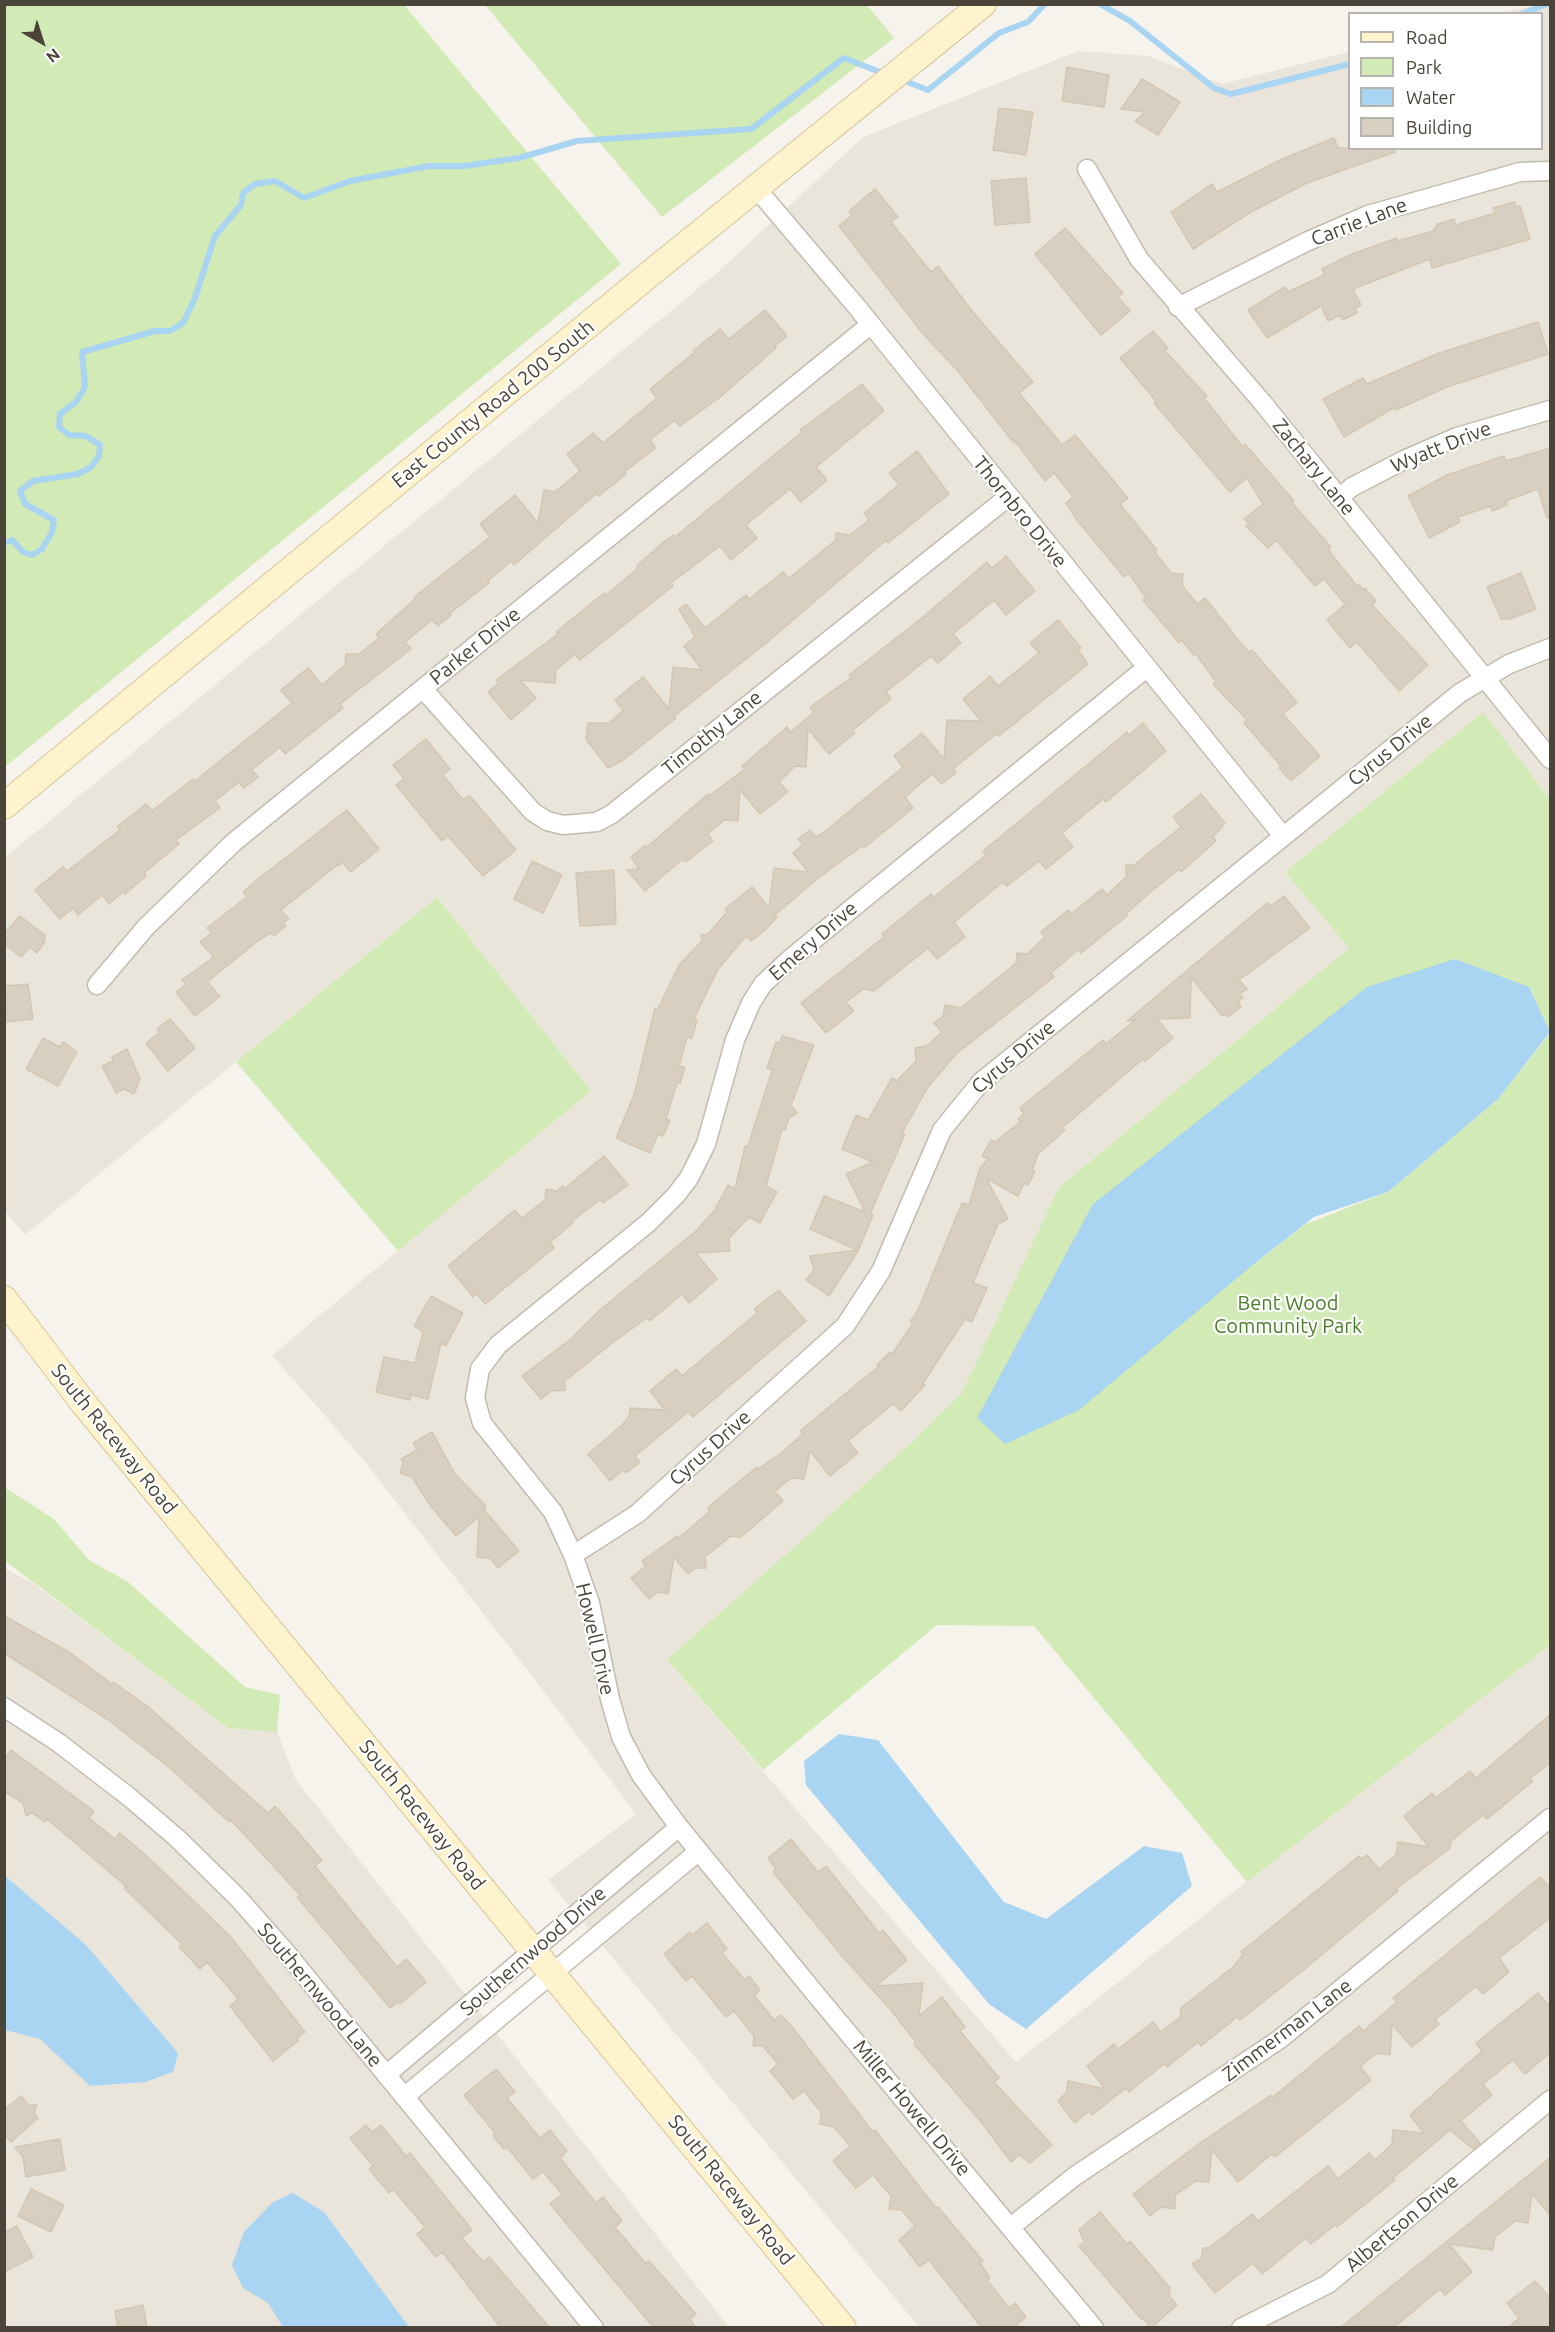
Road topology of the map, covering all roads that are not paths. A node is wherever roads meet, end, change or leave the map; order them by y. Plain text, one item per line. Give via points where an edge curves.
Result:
1 (983, 4) edge
2 (1087, 169) dead end
3 (1551, 171) edge
4 (756, 188) junction
5 (1178, 307) junction
6 (870, 325) junction
7 (1551, 410) edge
8 (1008, 497) junction
9 (1339, 498) junction
10 (1551, 648) edge
11 (1145, 669) junction
12 (1485, 678) junction
13 (423, 688) junction
14 (1551, 759) edge
15 (4, 806) edge
16 (1283, 836) junction
17 (97, 985) dead end
18 (4, 1299) edge
19 (476, 1383) joint
20 (573, 1555) junction
21 (4, 1707) edge
22 (1551, 1818) edge
23 (679, 1827) junction
24 (699, 1851) junction
25 (731, 1889) joint
26 (533, 1949) junction
27 (553, 1974) junction
28 (386, 2074) junction
29 (404, 2097) junction
30 (1551, 2100) edge
31 (1012, 2226) junction
32 (594, 2328) edge
33 (843, 2328) edge
34 (1094, 2328) edge
35 (1241, 2328) edge

1 - 4 main road, East County Road 200 South
2 - 5 street, Zachary Lane via 1139,259
3 - 5 street, Carrie Lane via 1520,172 1368,215 1305,242
4 - 6 street, Thornbro Drive
4 - 15 main road, East County Road 200 South
5 - 9 street, Zachary Lane
6 - 8 street, Thornbro Drive
6 - 13 street, Parker Drive
7 - 9 street, Wyatt Drive via 1457,437 1404,460
8 - 11 street, Thornbro Drive
8 - 13 street, Timothy Lane via 612,814 597,822 563,825 533,812
9 - 12 street, Zachary Lane
10 - 12 street, Cyrus Drive
11 - 16 street, Thornbro Drive
11 - 19 street, Emery Drive via 774,973 751,1003 735,1040 706,1144 689,1178 648,1223 498,1345 486,1359
12 - 14 street, Zachary Lane
12 - 16 street, Cyrus Drive via 1460,693
13 - 17 street, Parker Drive via 234,842 146,927
16 - 20 street, Cyrus Drive via 974,1089 932,1148 881,1271 845,1326 637,1514
18 - 26 main road, South Raceway Road via 85,1405
19 - 20 street, Howell Drive via 475,1398 483,1423 553,1512
20 - 23 street, Howell Drive via 590,1603 621,1737 641,1775
21 - 28 street, Southernwood Lane via 104,1776 209,1868 285,1950
22 - 31 street, Zimmerman Lane via 1280,2039 1075,2176
23 - 24 street, Howell Drive
23 - 26 street, Southernwood Drive
24 - 25 street, Howell Drive
24 - 27 street, Southernwood Drive
25 - 31 street, Miller Howell Drive
26 - 27 main road, South Raceway Road
26 - 28 street, Southernwood Drive
27 - 29 street, Southernwood Drive
27 - 33 main road, South Raceway Road
28 - 29 street, Southernwood Lane
29 - 32 street, Southernwood Lane
30 - 35 street, Albertson Drive via 1328,2284
31 - 34 street, Miller Howell Drive

